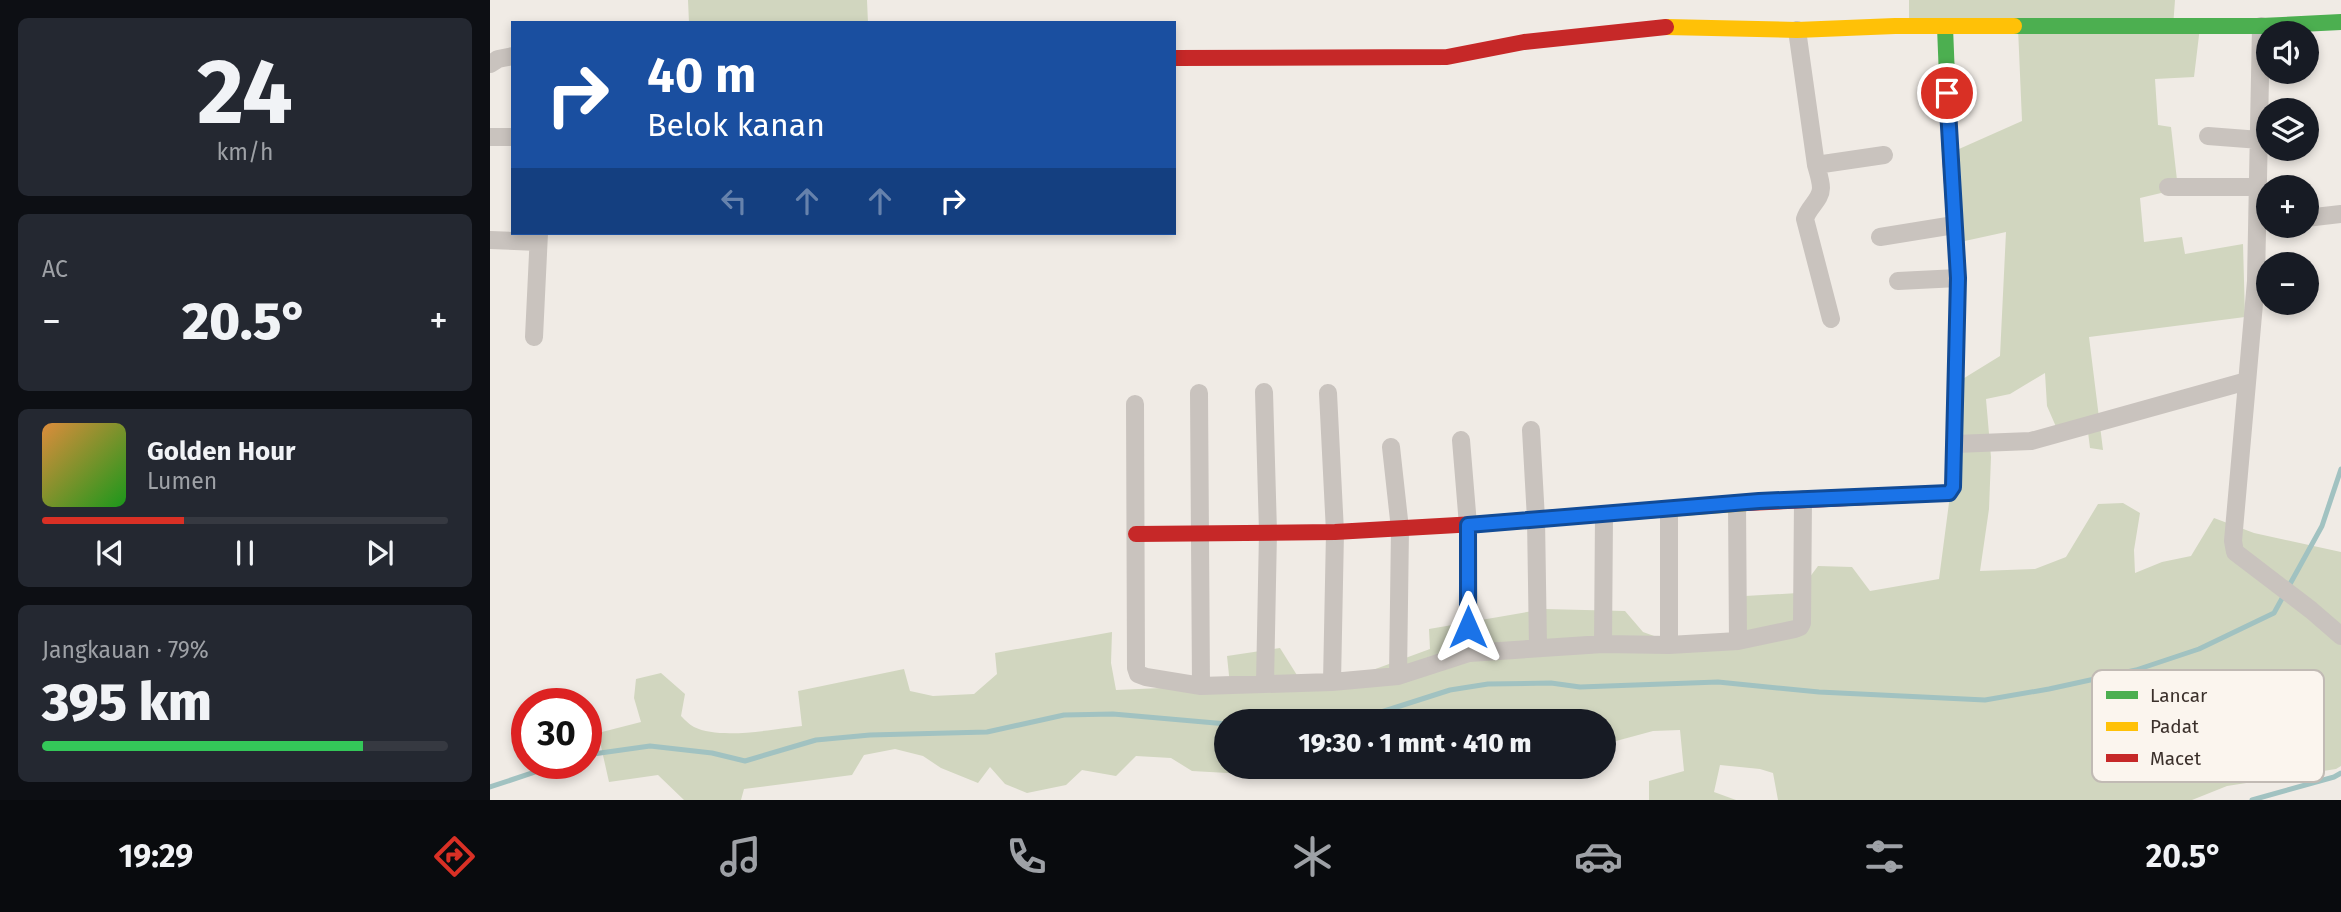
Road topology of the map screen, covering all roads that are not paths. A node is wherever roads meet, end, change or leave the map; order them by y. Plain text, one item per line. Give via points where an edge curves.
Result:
1 (2341, 22) edge
2 (2319, 23) edge
3 (2256, 26) edge
4 (1945, 27) junction
5 (1797, 30) junction
6 (511, 56) edge
7 (1176, 58) edge
8 (490, 64) edge
9 (2208, 136) dead end
10 (490, 137) edge
11 (511, 137) edge
12 (2256, 140) edge
13 (1884, 155) dead end
14 (1816, 165) junction
15 (2168, 187) dead end
16 (2256, 187) edge
17 (2341, 214) edge
18 (2319, 217) edge
19 (1954, 225) junction
20 (1880, 237) dead end
21 (538, 238) edge
22 (2261, 238) edge
23 (490, 240) edge
24 (1958, 278) junction
25 (1898, 281) dead end
26 (1831, 319) dead end
27 (534, 337) dead end
28 (2247, 381) junction
29 (1199, 393) dead end
30 (1264, 393) dead end
31 (1328, 393) dead end
32 (1135, 404) dead end
33 (1531, 430) dead end
34 (1461, 440) dead end
35 (1955, 444) junction
36 (1391, 447) dead end
37 (1803, 499) junction
38 (1737, 503) junction
39 (1669, 510) junction
40 (1604, 514) junction
41 (1536, 519) junction
42 (1468, 525) junction
43 (1400, 528) junction
44 (1268, 532) junction
45 (1335, 532) junction
46 (1201, 533) junction
47 (1136, 534) junction
48 (2341, 636) edge
49 (1738, 641) junction
50 (1603, 644) junction
51 (1669, 645) junction
52 (1538, 647) junction
53 (1469, 653) junction
54 (1398, 676) junction
55 (1332, 682) junction
56 (1265, 683) junction
57 (1201, 686) junction

1 - 2 street
3 - 4 street
4 - 5 street
4 - 19 street
5 - 7 street via 1664,27 1524,42 1447,57
5 - 14 street
6 - 8 street
9 - 12 street
10 - 11 street
13 - 14 street
14 - 26 street via 1820,196 1805,219
15 - 16 street
17 - 18 street
19 - 20 street
19 - 24 street
21 - 23 street
21 - 27 street
22 - 28 street
24 - 25 street
24 - 35 street
28 - 35 street via 2031,441
28 - 48 street via 2235,552
29 - 46 street
30 - 44 street
31 - 45 street
32 - 47 street
33 - 41 street
34 - 42 street
35 - 37 street via 1953,487 1947,494
36 - 43 street
37 - 38 street
37 - 49 street via 1801,625
38 - 39 street
38 - 49 street
39 - 40 street
39 - 51 street
40 - 41 street
40 - 50 street
41 - 42 street
41 - 52 street
42 - 43 street
42 - 53 street
43 - 45 street
43 - 54 street
44 - 45 street
44 - 46 street
44 - 56 street
45 - 55 street
46 - 47 street
46 - 57 street
47 - 57 street via 1137,672
49 - 51 street
50 - 51 street
50 - 52 street
52 - 53 street
53 - 54 street
54 - 55 street
55 - 56 street
56 - 57 street

